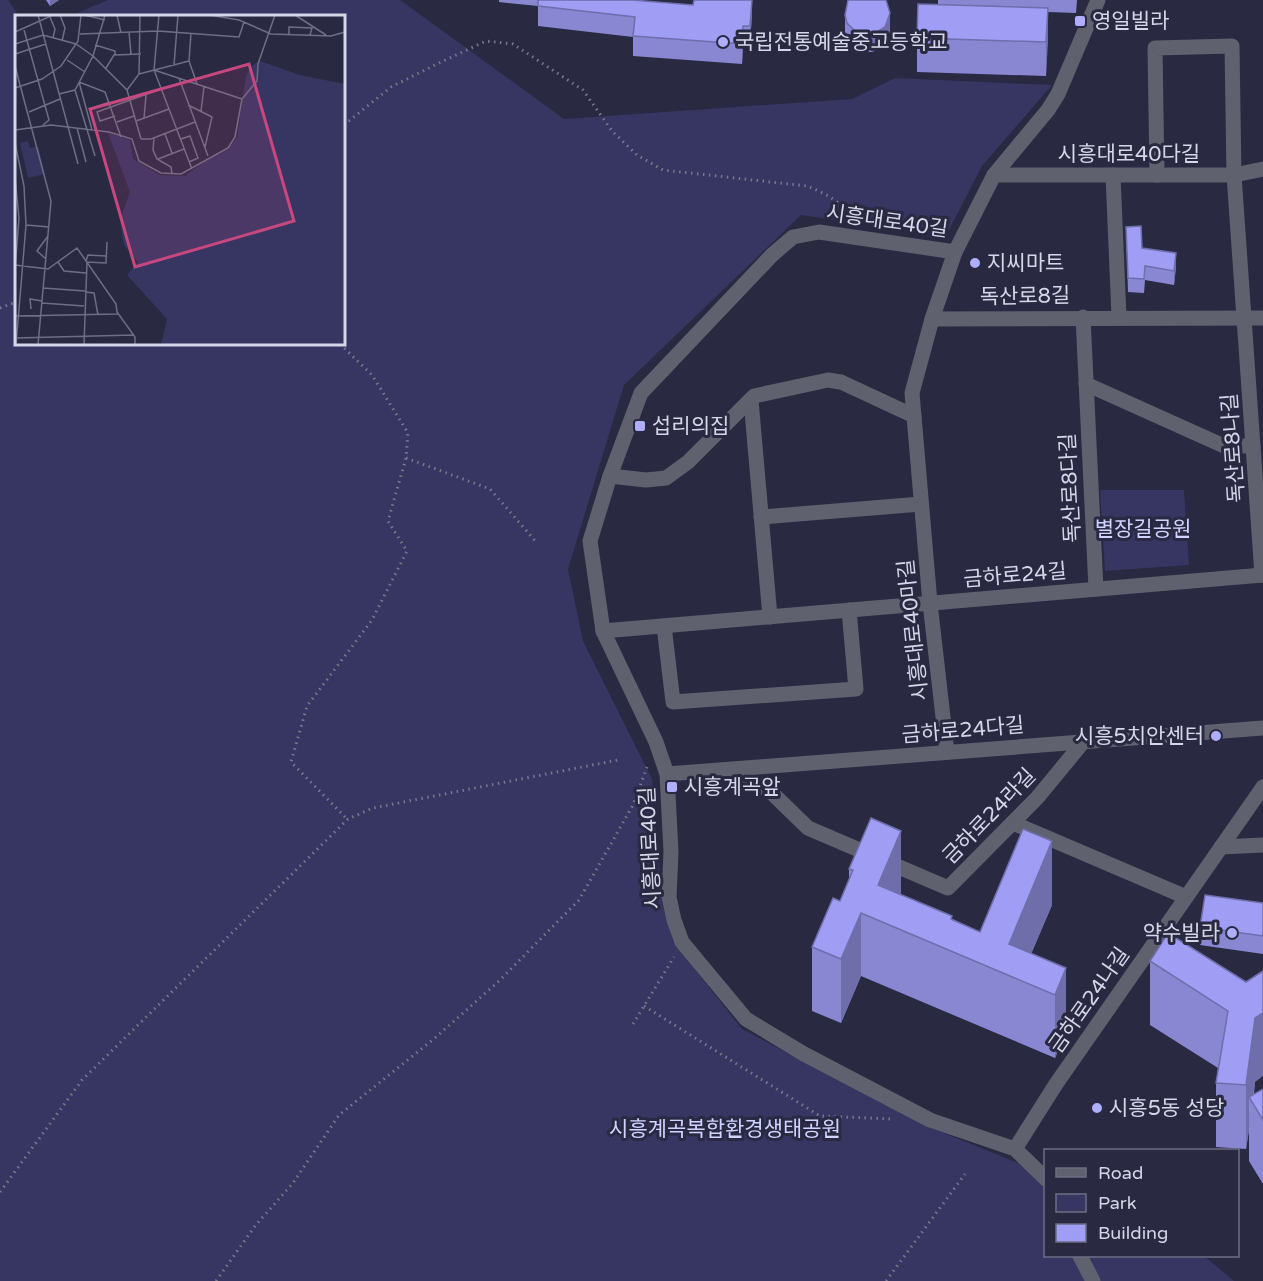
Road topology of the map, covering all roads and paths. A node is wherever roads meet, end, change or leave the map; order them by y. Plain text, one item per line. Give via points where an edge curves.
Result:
1 (1098, 0) edge
2 (345, 124) edge
3 (1263, 169) edge
4 (994, 175) junction
5 (1113, 175) junction
6 (1157, 175) junction
7 (1234, 175) junction
8 (863, 237) junction
9 (955, 252) junction
10 (15, 302) edge
11 (0, 308) edge
12 (1083, 317) junction
13 (1119, 317) junction
14 (1245, 317) junction
15 (1263, 318) edge
16 (932, 319) junction
17 (341, 345) edge
18 (1086, 384) junction
19 (751, 400) junction
20 (914, 416) junction
21 (1254, 446) junction
22 (406, 458) junction
23 (610, 476) junction
24 (921, 504) junction
25 (761, 517) junction
26 (537, 543) dead end
27 (1263, 575) edge
28 (1096, 589) junction
29 (930, 603) junction
30 (849, 610) junction
31 (770, 617) junction
32 (664, 626) junction
33 (603, 631) junction
34 (1263, 728) edge
35 (1084, 741) junction
36 (656, 742) junction
37 (947, 752) junction
38 (618, 760) dead end
39 (724, 770) junction
40 (667, 774) junction
41 (1263, 787) edge
42 (348, 819) junction
43 (1013, 823) junction
44 (1263, 845) edge
45 (1221, 847) junction
46 (1186, 897) junction
47 (682, 942) junction
48 (644, 1006) junction
49 (633, 1024) dead end
50 (895, 1119) dead end
51 (1016, 1149) junction
52 (965, 1174) dead end
53 (1044, 1177) edge
54 (0, 1192) edge
55 (1081, 1257) edge
56 (216, 1281) edge
57 (886, 1281) edge
58 (1093, 1281) edge

1 - 4 street, 시흥대로40길 via 1058,94
2 - 8 path via 391,87 439,63 486,41 513,44 583,90 612,131 637,155 663,170 807,186 823,192 851,214
3 - 7 street, 시흥대로40다길
4 - 5 street, 시흥대로40다길
4 - 9 street, 시흥대로40길
5 - 6 street, 시흥대로40다길
5 - 13 street
6 - 7 street, 시흥대로40다길
6 - 7 street via 1155,48 1232,46
7 - 14 street
8 - 9 street, 시흥대로40길
8 - 23 street, 시흥대로40길 via 819,231 794,237 772,255 641,393
9 - 16 street, 시흥대로40마길
10 - 11 path
12 - 13 street, 독산로8길
12 - 16 street, 독산로8길
12 - 18 street, 독산로8다길
13 - 14 street, 독산로8길
14 - 15 street, 독산로8길
14 - 21 street, 독산로8나길
16 - 20 street, 시흥대로40마길 via 912,393
17 - 22 path via 372,375 408,434
18 - 21 street via 1224,446
18 - 28 street, 독산로8다길
19 - 20 street via 754,396 828,380 841,382
19 - 23 street via 688,462 666,478
19 - 25 street
20 - 24 street, 시흥대로40마길
21 - 27 street, 독산로8나길
22 - 26 path via 490,489
22 - 42 path via 388,521 407,551 372,620 307,706 291,762
23 - 33 street, 시흥대로40길 via 590,541
24 - 25 street
24 - 29 street, 시흥대로40마길
25 - 31 street
27 - 28 street, 금하로24길
28 - 29 street, 금하로24길
29 - 30 street, 금하로24길
29 - 37 street, 시흥대로40마길
30 - 31 street, 금하로24길
30 - 32 street via 856,689 673,702
31 - 32 street, 금하로24길
32 - 33 street, 금하로24길
33 - 36 street, 시흥대로40길
34 - 35 street, 금하로24다길
35 - 37 street, 금하로24다길
35 - 43 street, 금하로24라길
36 - 40 street, 시흥대로40길
36 - 56 path via 633,805 579,900 500,980 339,1115 293,1183 255,1226
37 - 39 street, 금하로24다길
38 - 42 path via 373,808
39 - 40 street, 금하로24다길
39 - 43 street, 금하로24라길 via 771,792 808,828 948,888
40 - 47 street, 시흥대로40길 via 669,897
41 - 45 street, 금하로24나길
42 - 54 path via 82,1080
43 - 46 street
44 - 45 street
45 - 46 street, 금하로24나길
46 - 51 street, 금하로24나길 via 1056,1084
47 - 48 path
47 - 51 street, 시흥대로40길 via 746,1019 930,1120
48 - 49 path
48 - 50 path via 820,1116
51 - 53 street
52 - 57 path
55 - 58 street

